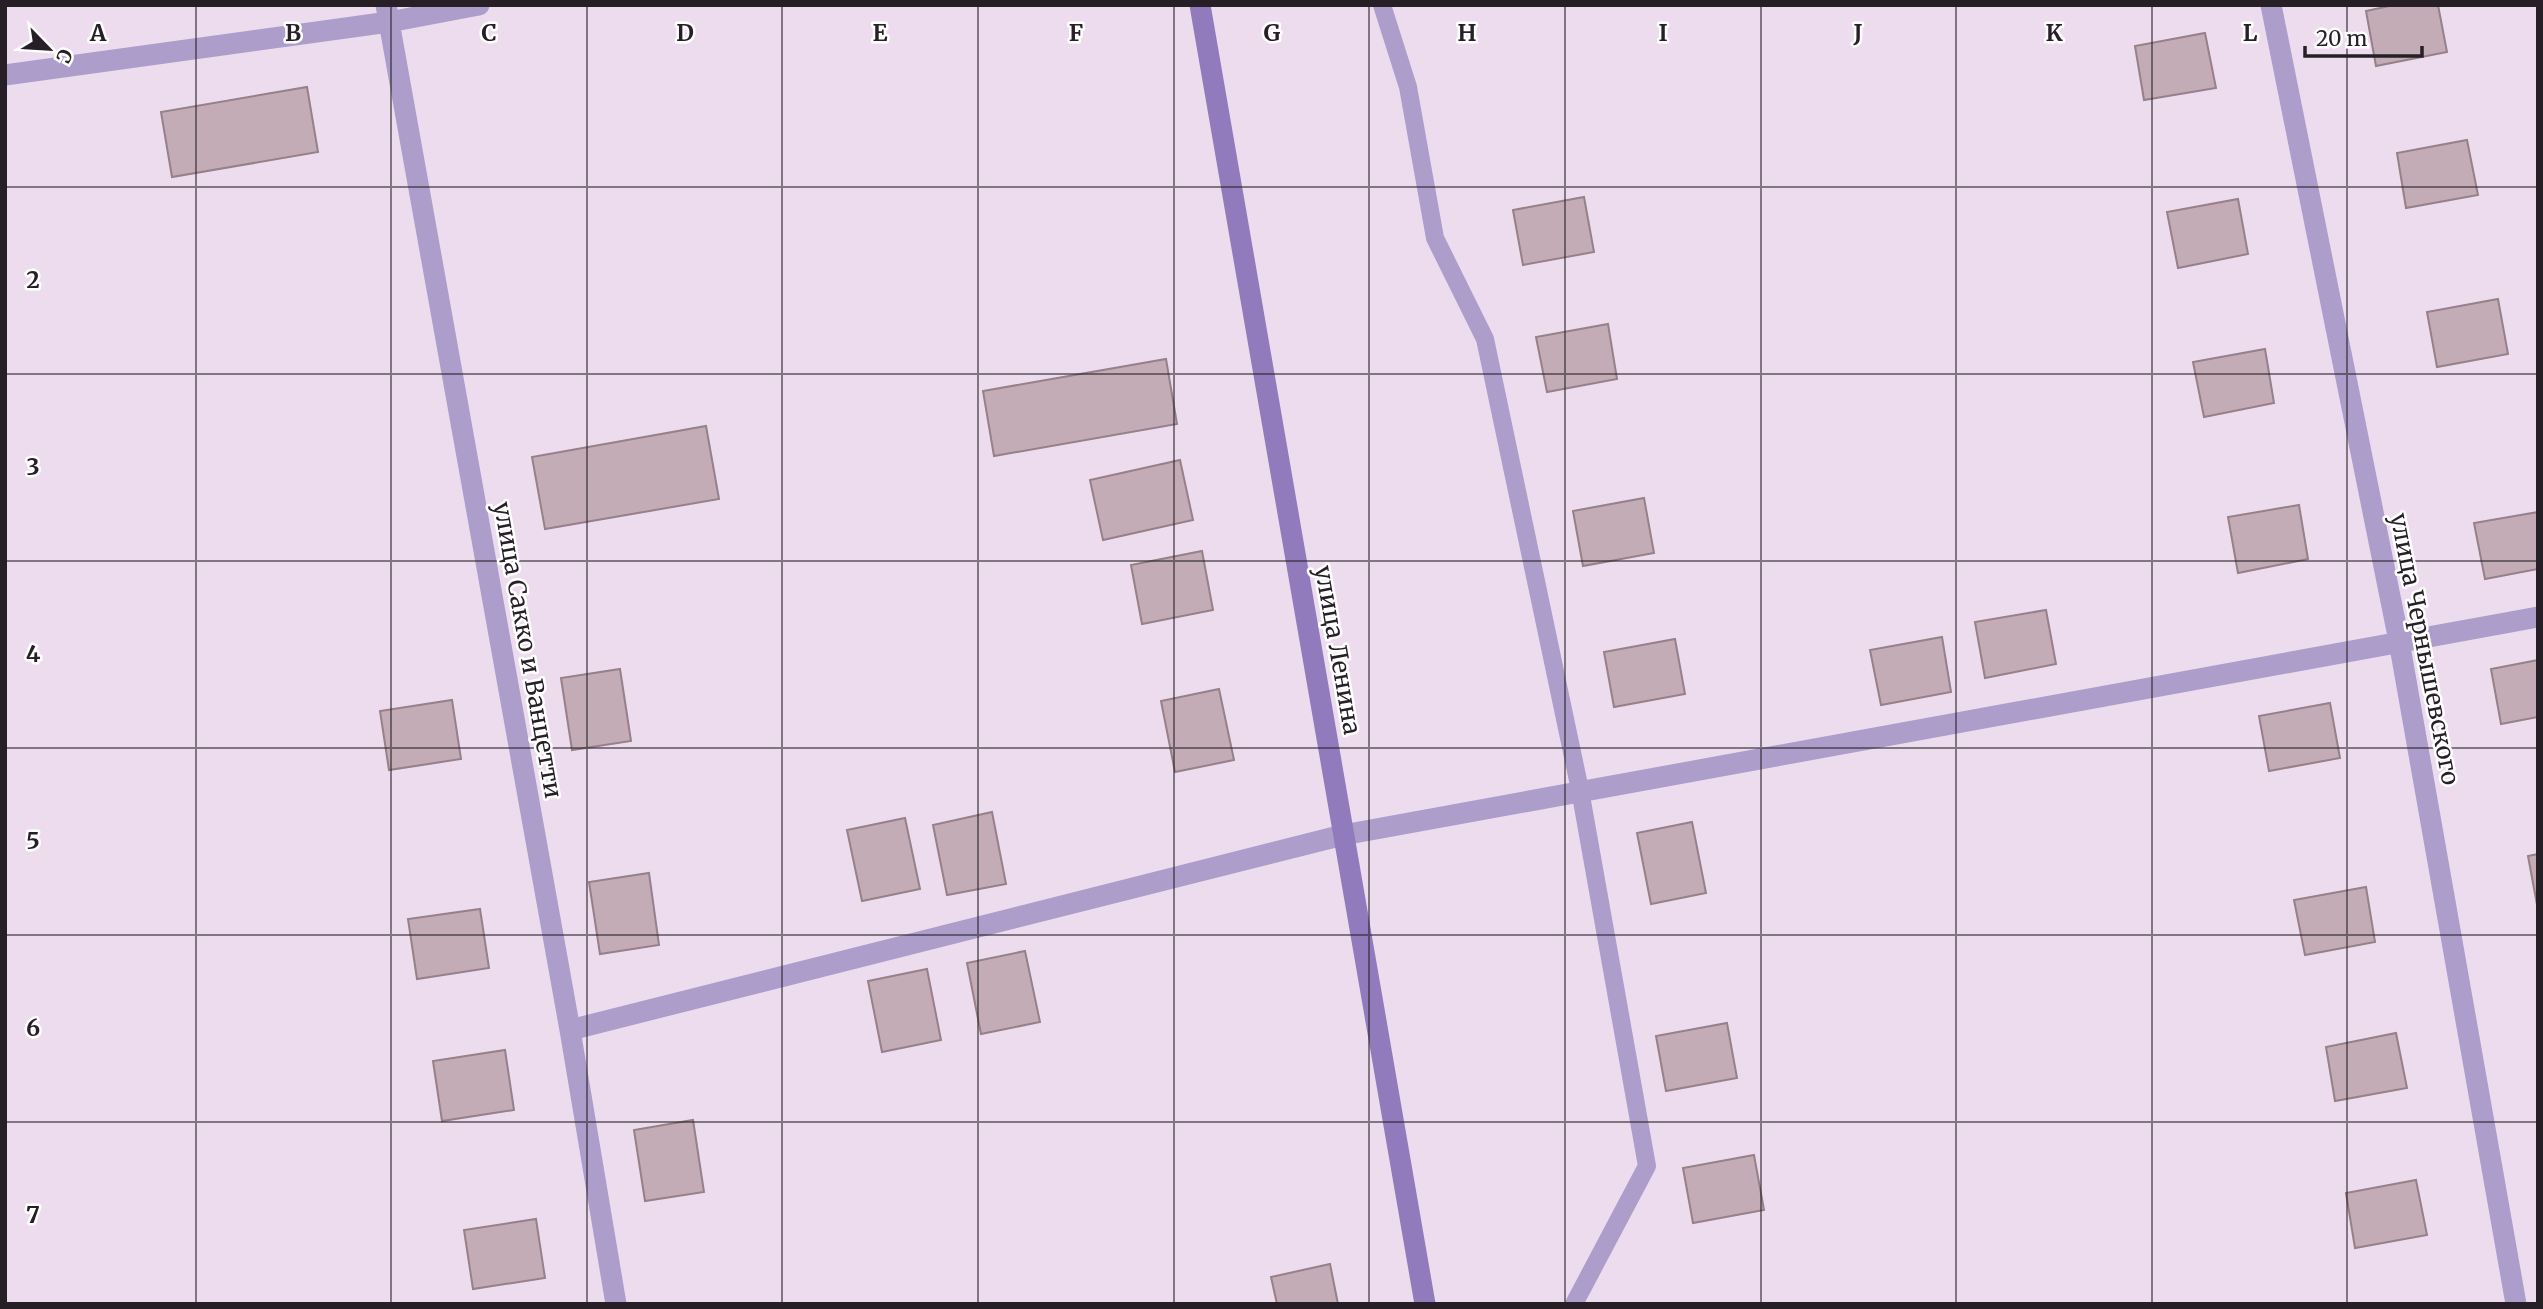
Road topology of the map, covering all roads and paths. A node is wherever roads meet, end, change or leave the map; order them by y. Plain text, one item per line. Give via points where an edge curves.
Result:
1 (479, 5) edge
2 (1200, 5) edge
3 (1381, 5) edge
4 (2271, 5) edge
5 (387, 14) edge
6 (5, 75) edge
7 (2538, 617) edge
8 (2399, 641) junction
9 (1580, 790) junction
10 (1343, 835) junction
11 (570, 1030) junction
12 (615, 1304) edge
13 (1425, 1304) edge
14 (1574, 1304) edge
15 (2516, 1304) edge

1 - 5 street
2 - 10 main road, улица Ленина
3 - 9 lane via 1408,86 1435,238 1485,339
4 - 8 street, улица Чернышевского
5 - 6 street
5 - 11 street, улица Сакко и Ванцетти
7 - 8 street
8 - 9 street
8 - 15 street, улица Чернышевского
9 - 10 street
9 - 14 lane via 1647,1167
10 - 11 street
10 - 13 main road, улица Ленина
11 - 12 street, улица Сакко и Ванцетти

